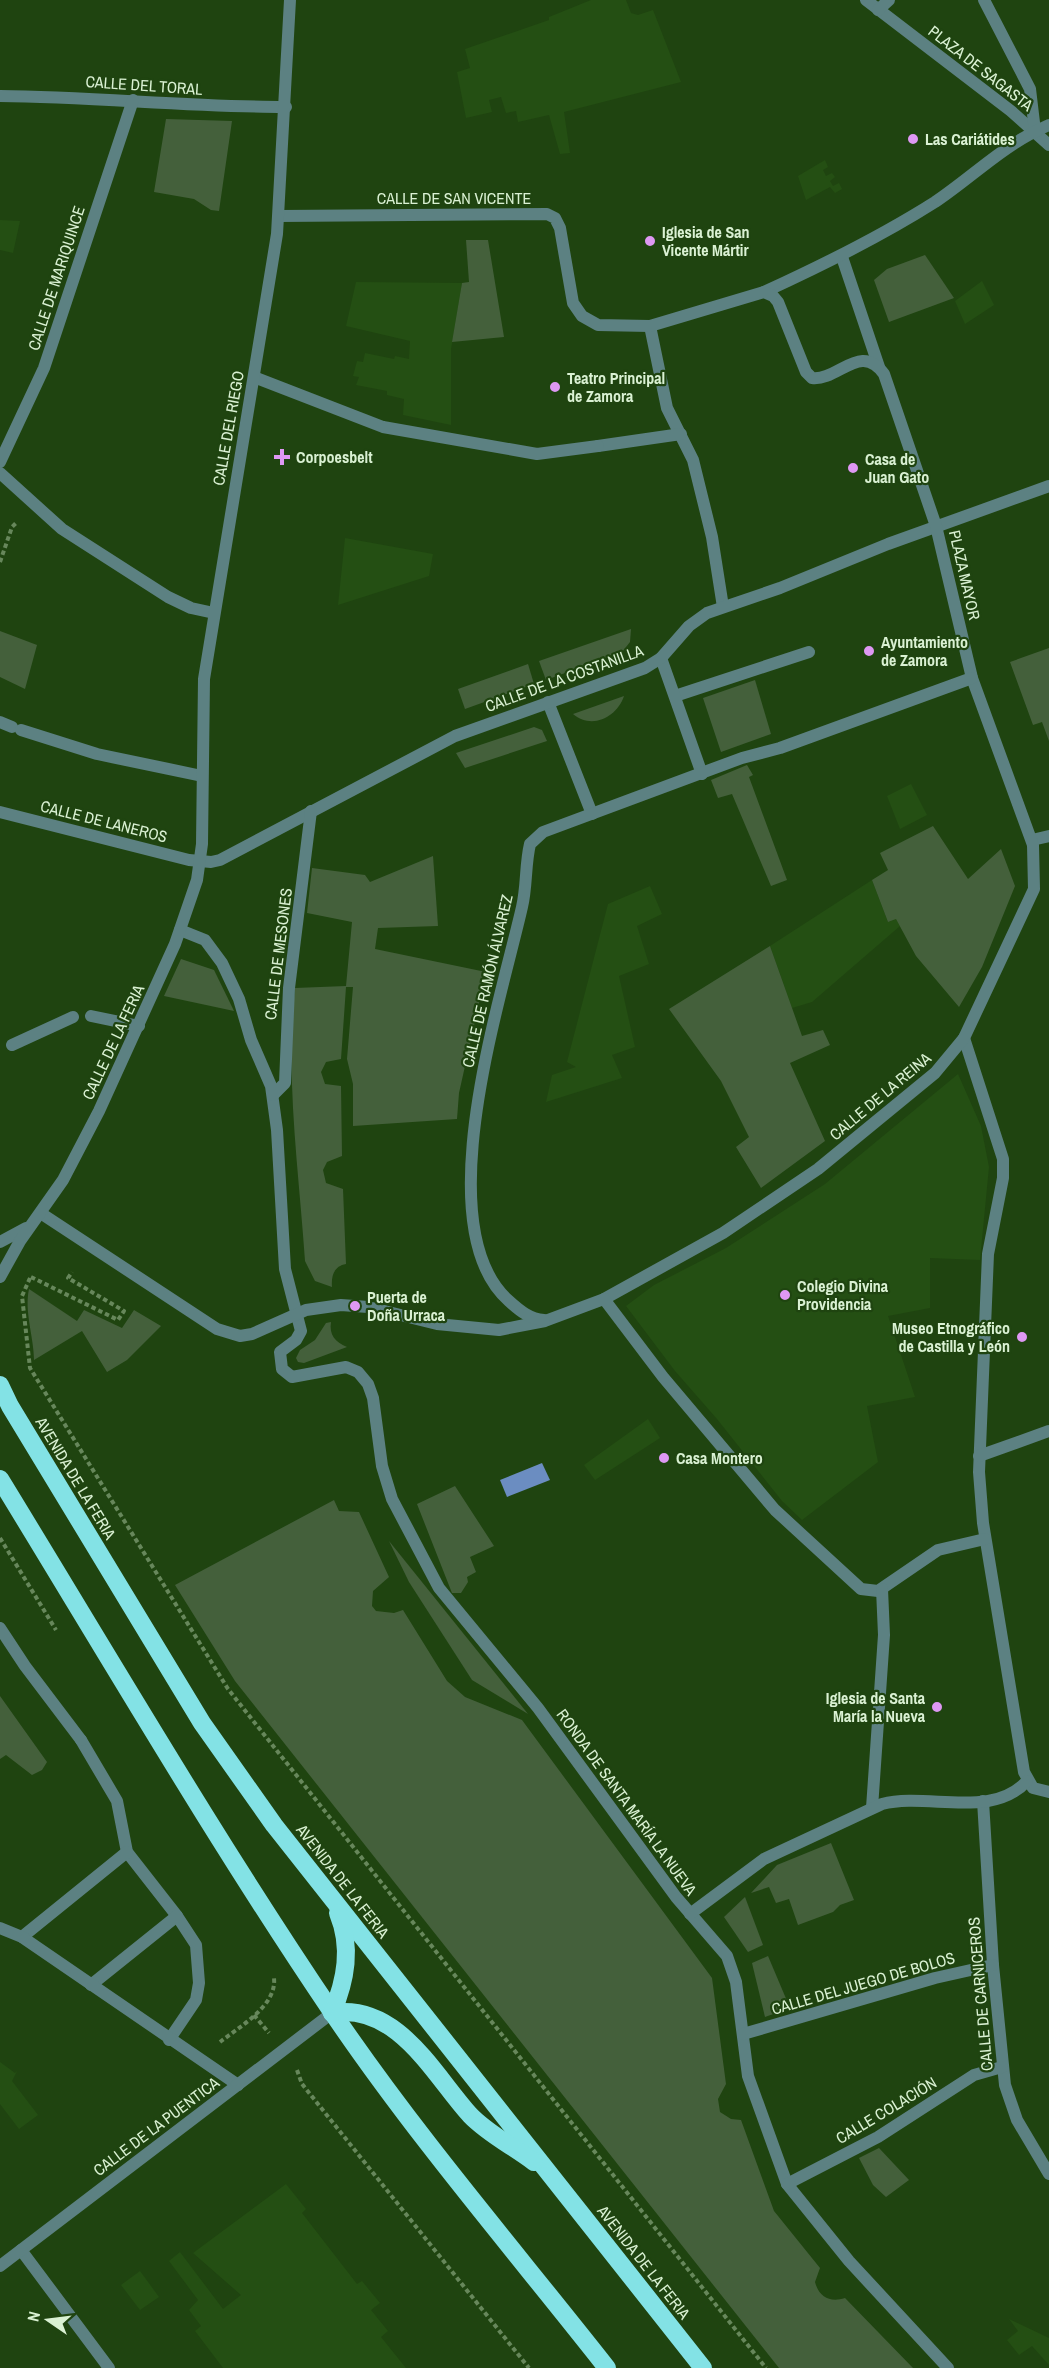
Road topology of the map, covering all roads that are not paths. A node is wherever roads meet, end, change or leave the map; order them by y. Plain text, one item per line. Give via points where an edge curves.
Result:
1 (290, 0) edge
2 (866, 0) edge
3 (889, 0) edge
4 (984, 0) edge
5 (879, 10) junction
6 (0, 96) edge
7 (133, 100) junction
8 (286, 107) junction
9 (1049, 125) edge
10 (1035, 131) junction
11 (1049, 145) edge
12 (279, 216) junction
13 (842, 257) junction
14 (762, 292) junction
15 (650, 326) junction
16 (882, 371) junction
17 (254, 376) junction
18 (681, 434) junction
19 (0, 462) edge
20 (0, 473) edge
21 (1049, 486) edge
22 (936, 526) junction
23 (723, 607) junction
24 (214, 613) junction
25 (809, 652) dead end
26 (661, 658) junction
27 (972, 678) junction
28 (675, 696) junction
29 (548, 702) junction
30 (11, 726) edge
31 (702, 774) junction
32 (202, 776) junction
33 (311, 811) junction
34 (0, 812) edge
35 (592, 814) junction
36 (1049, 836) edge
37 (1032, 840) junction
38 (200, 862) junction
39 (1035, 883) joint
40 (180, 930) junction
41 (91, 1016) dead end
42 (73, 1017) dead end
43 (139, 1026) junction
44 (964, 1038) junction
45 (12, 1045) dead end
46 (273, 1095) junction
47 (42, 1214) junction
48 (32, 1224) junction
49 (0, 1242) edge
50 (0, 1277) edge
51 (604, 1299) junction
52 (297, 1314) junction
53 (550, 1319) junction
54 (0, 1384) edge
55 (1049, 1431) edge
56 (979, 1455) junction
57 (0, 1479) edge
58 (985, 1539) junction
59 (882, 1589) junction
60 (0, 1628) edge
61 (1028, 1782) junction
62 (1049, 1792) edge
63 (983, 1801) junction
64 (872, 1808) junction
65 (127, 1852) junction
66 (329, 1895) junction
67 (690, 1914) junction
68 (177, 1916) junction
69 (0, 1928) edge
70 (22, 1937) junction
71 (993, 1965) junction
72 (91, 1985) junction
73 (332, 2013) junction
74 (743, 2034) junction
75 (169, 2040) junction
76 (1002, 2067) junction
77 (238, 2085) junction
78 (1049, 2174) edge
79 (552, 2176) junction
80 (787, 2184) junction
81 (21, 2250) junction
82 (0, 2266) edge
83 (109, 2368) edge
84 (607, 2368) edge
85 (703, 2368) edge
86 (948, 2368) edge

1 - 8 street, CALLE DEL RIEGO
2 - 5 street, PLAZA DE SAGASTA
3 - 5 street
4 - 10 street, PLAZA DE SAGASTA via 1030,89
5 - 10 street, PLAZA DE SAGASTA
6 - 7 street, CALLE DEL TORAL
7 - 8 street, CALLE DEL TORAL
7 - 19 street, CALLE DE MARIQUINCE via 44,368
8 - 12 street, CALLE DEL RIEGO
9 - 10 street, CALLE DE SAN VICENTE
10 - 11 street
10 - 13 street, CALLE DE SAN VICENTE via 1013,142 937,200
12 - 15 street, CALLE DE SAN VICENTE via 547,214 558,222 578,312 598,326
12 - 17 street, CALLE DEL RIEGO
13 - 14 street, CALLE DE SAN VICENTE
13 - 16 street
14 - 15 street, CALLE DE SAN VICENTE
14 - 16 street via 778,302 810,376 821,378 861,361
15 - 18 street via 665,402
16 - 22 street
17 - 18 street via 383,427 537,454
17 - 24 street, CALLE DEL RIEGO
18 - 23 street via 693,460 712,537
20 - 24 street via 46,518 71,535 168,597
21 - 22 street, PLAZA MAYOR
22 - 23 street, CALLE DE LA COSTANILLA
22 - 27 street, PLAZA MAYOR
23 - 26 street, CALLE DE LA COSTANILLA via 694,621
24 - 32 street, CALLE DEL RIEGO via 203,687
25 - 28 street
26 - 28 street
26 - 29 street, CALLE DE LA COSTANILLA via 645,668
27 - 31 street, CALLE DE RAMÓN ÁLVAREZ
27 - 37 street, PLAZA MAYOR
28 - 31 street
29 - 33 street, CALLE DE LA COSTANILLA via 455,736
29 - 35 street
30 - 32 street via 97,754
31 - 35 street, CALLE DE RAMÓN ÁLVAREZ
32 - 38 street, CALLE DEL RIEGO
33 - 38 street, CALLE DE LA COSTANILLA via 220,860
33 - 46 street, CALLE DE MESONES via 289,988 285,1083
34 - 38 street, CALLE DE LANEROS
35 - 53 street, CALLE DE RAMÓN ÁLVAREZ via 543,832 530,844 523,904 478,1094 472,1196 480,1256 504,1297 524,1313
36 - 37 street
37 - 39 street, PLAZA MAYOR
38 - 40 street, CALLE DE LA FERIA via 192,900
39 - 44 street, CALLE DE LA REINA
40 - 43 street, CALLE DE LA FERIA
40 - 46 street via 205,940 222,963
41 - 43 street
42 - 45 street
43 - 47 street, CALLE DE LA FERIA via 94,1121
44 - 51 street, CALLE DE LA REINA via 935,1073 818,1169 723,1233
44 - 56 street via 1004,1159 988,1254
46 - 52 street via 283,1260
47 - 48 street, CALLE DE LA FERIA
47 - 52 street, CALLE DE LA REINA via 228,1334 240,1336 263,1331
48 - 49 street, CALLE DE LA FERIA
48 - 50 street, CALLE DE LA FERIA
51 - 53 street, CALLE DE LA REINA
51 - 59 street via 663,1377 775,1510 857,1585 865,1590
52 - 53 street, CALLE DE LA REINA via 323,1306 350,1305 437,1324 499,1330
52 - 67 street, RONDA DE SANTA MARÍA LA NUEVA via 300,1336 280,1352 282,1369 298,1377 352,1368 368,1384 389,1491 432,1576 538,1708
54 - 66 highway, AVENIDA DE LA FERIA via 202,1723
55 - 56 street
56 - 58 street
57 - 73 highway
58 - 59 street via 938,1550
58 - 61 street
59 - 64 street via 884,1635
60 - 65 street via 81,1740 117,1802
61 - 62 street via 1037,1791
61 - 63 street via 1012,1793
63 - 64 street via 902,1799
63 - 71 street, CALLE DE CARNICEROS
64 - 67 street via 764,1859
65 - 68 street
65 - 70 street
66 - 73 highway via 342,1924 347,1959
66 - 79 highway, AVENIDA DE LA FERIA
67 - 74 street, RONDA DE SANTA MARÍA LA NUEVA via 719,1946 733,1969
68 - 72 street
68 - 75 street via 196,1945 200,1983 192,2007
69 - 70 street
70 - 72 street
71 - 74 street, CALLE DEL JUEGO DE BOLOS
71 - 76 street, CALLE DE CARNICEROS
72 - 75 street
73 - 77 street, CALLE DE LA PUENTICA
73 - 79 highway via 362,2015 394,2029 416,2048 471,2116
73 - 84 highway
74 - 80 street, RONDA DE SANTA MARÍA LA NUEVA via 752,2088
75 - 77 street
76 - 78 street, CALLE DE CARNICEROS via 1012,2110
76 - 80 street, CALLE COLACIÓN via 974,2075 870,2141
77 - 81 street, CALLE DE LA PUENTICA
79 - 85 highway, AVENIDA DE LA FERIA
80 - 86 street, RONDA DE SANTA MARÍA LA NUEVA via 849,2262
81 - 82 street, CALLE DE LA PUENTICA
81 - 83 street

